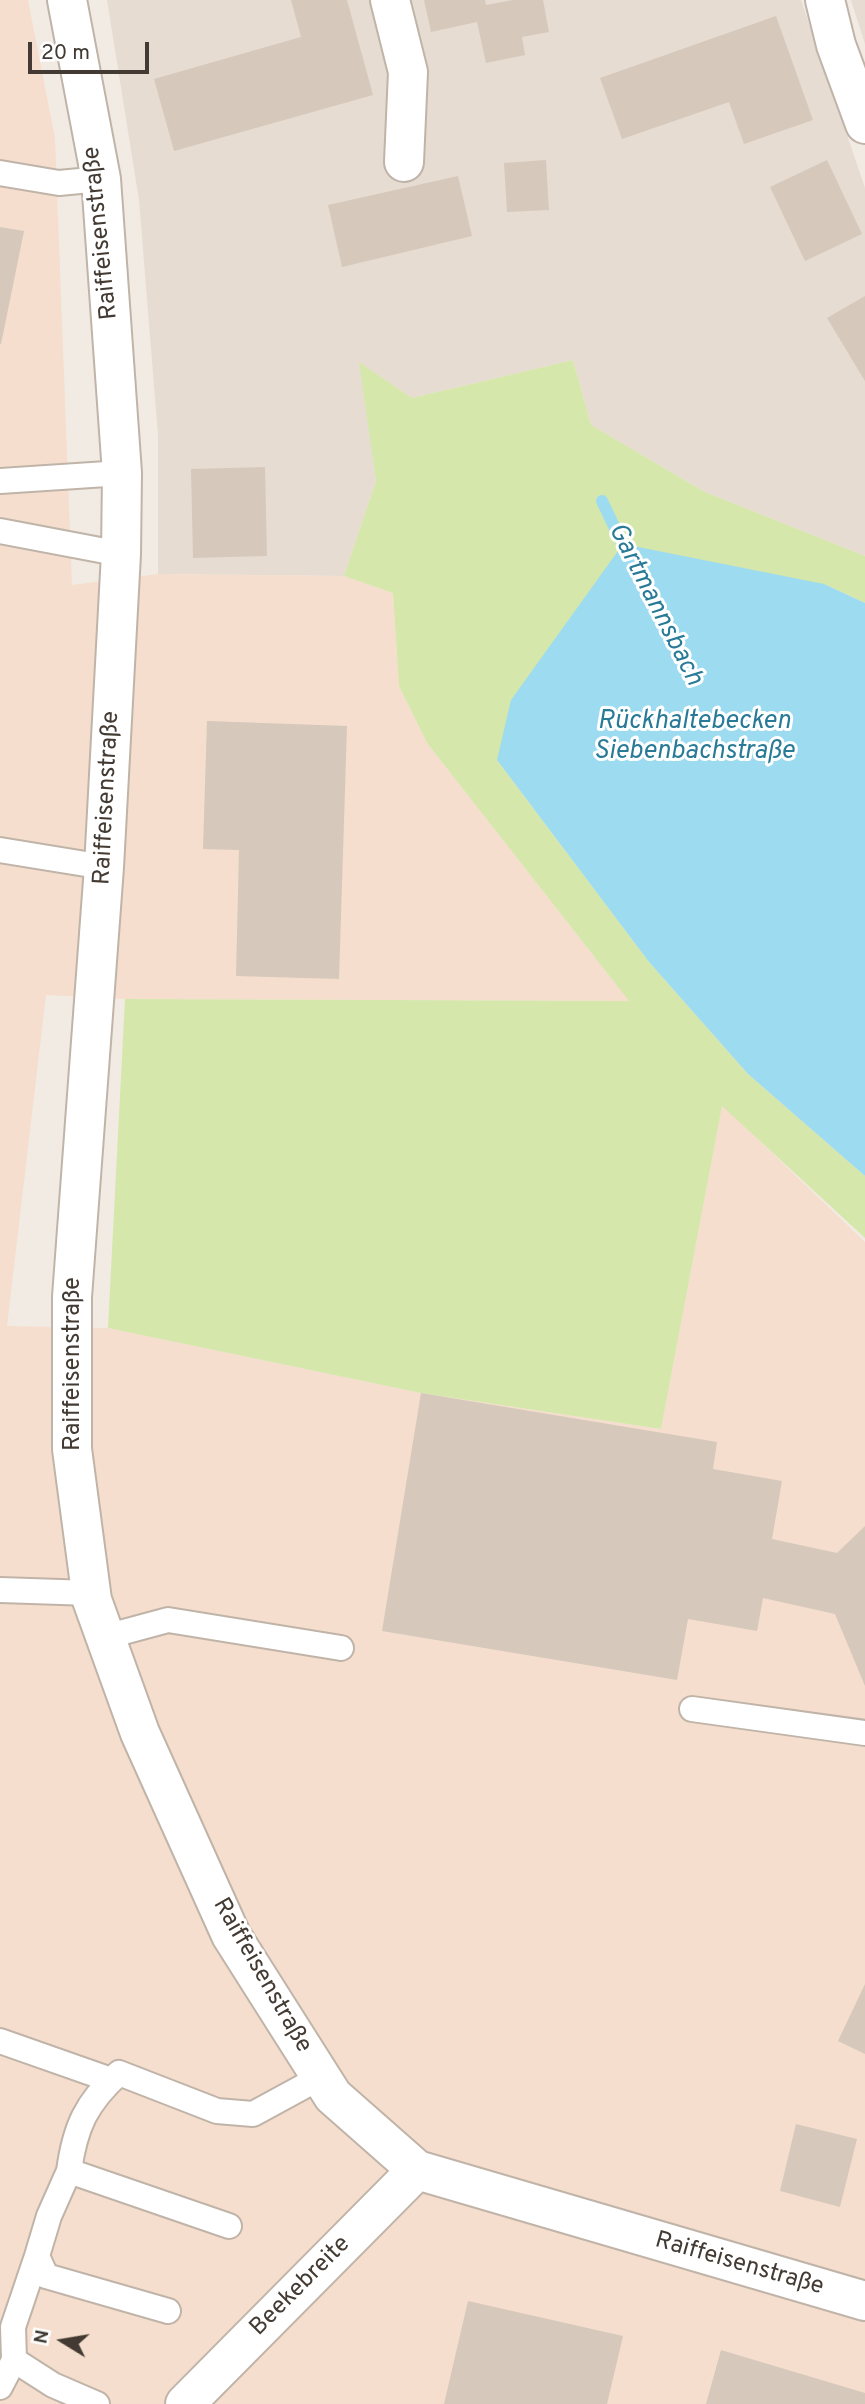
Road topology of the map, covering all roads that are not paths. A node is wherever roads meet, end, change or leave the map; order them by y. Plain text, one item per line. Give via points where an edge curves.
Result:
1 (67, 0) edge
2 (390, 0) edge
3 (825, 0) edge
4 (865, 124) edge
5 (404, 162) dead end
6 (0, 173) edge
7 (101, 179) junction
8 (122, 473) junction
9 (0, 481) edge
10 (0, 531) edge
11 (121, 554) junction
12 (0, 850) edge
13 (104, 867) junction
14 (0, 1590) edge
15 (91, 1593) junction
16 (105, 1637) junction
17 (341, 1648) dead end
18 (692, 1709) dead end
19 (865, 1733) edge
20 (0, 2041) edge
21 (321, 2077) junction
22 (111, 2080) junction
23 (417, 2170) junction
24 (69, 2171) junction
25 (229, 2226) dead end
26 (37, 2256) junction
27 (865, 2301) edge
28 (168, 2311) dead end
29 (14, 2360) junction
30 (0, 2386) edge
31 (97, 2404) edge
32 (186, 2404) edge

1 - 7 street, Raiffeisenstraße
2 - 5 street via 408,72
3 - 4 street
6 - 7 lane via 59,183
7 - 8 street, Raiffeisenstraße
8 - 9 lane
8 - 11 street, Raiffeisenstraße
10 - 11 lane
11 - 13 street, Raiffeisenstraße
12 - 13 lane
13 - 15 street, Raiffeisenstraße via 72,1297 72,1449
14 - 15 lane
15 - 16 street, Raiffeisenstraße
16 - 17 lane via 168,1620
16 - 21 street, Raiffeisenstraße via 140,1733 231,1936
18 - 19 lane
20 - 22 lane
21 - 22 lane via 253,2114 217,2110 119,2073
21 - 23 street, Raiffeisenstraße via 333,2096
22 - 24 lane via 88,2105 73,2142
23 - 27 street, Raiffeisenstraße
23 - 32 street, Beekebreite
24 - 25 lane
24 - 26 lane
26 - 28 lane via 46,2276
26 - 29 lane via 13,2327
29 - 30 lane
29 - 31 lane via 53,2385

